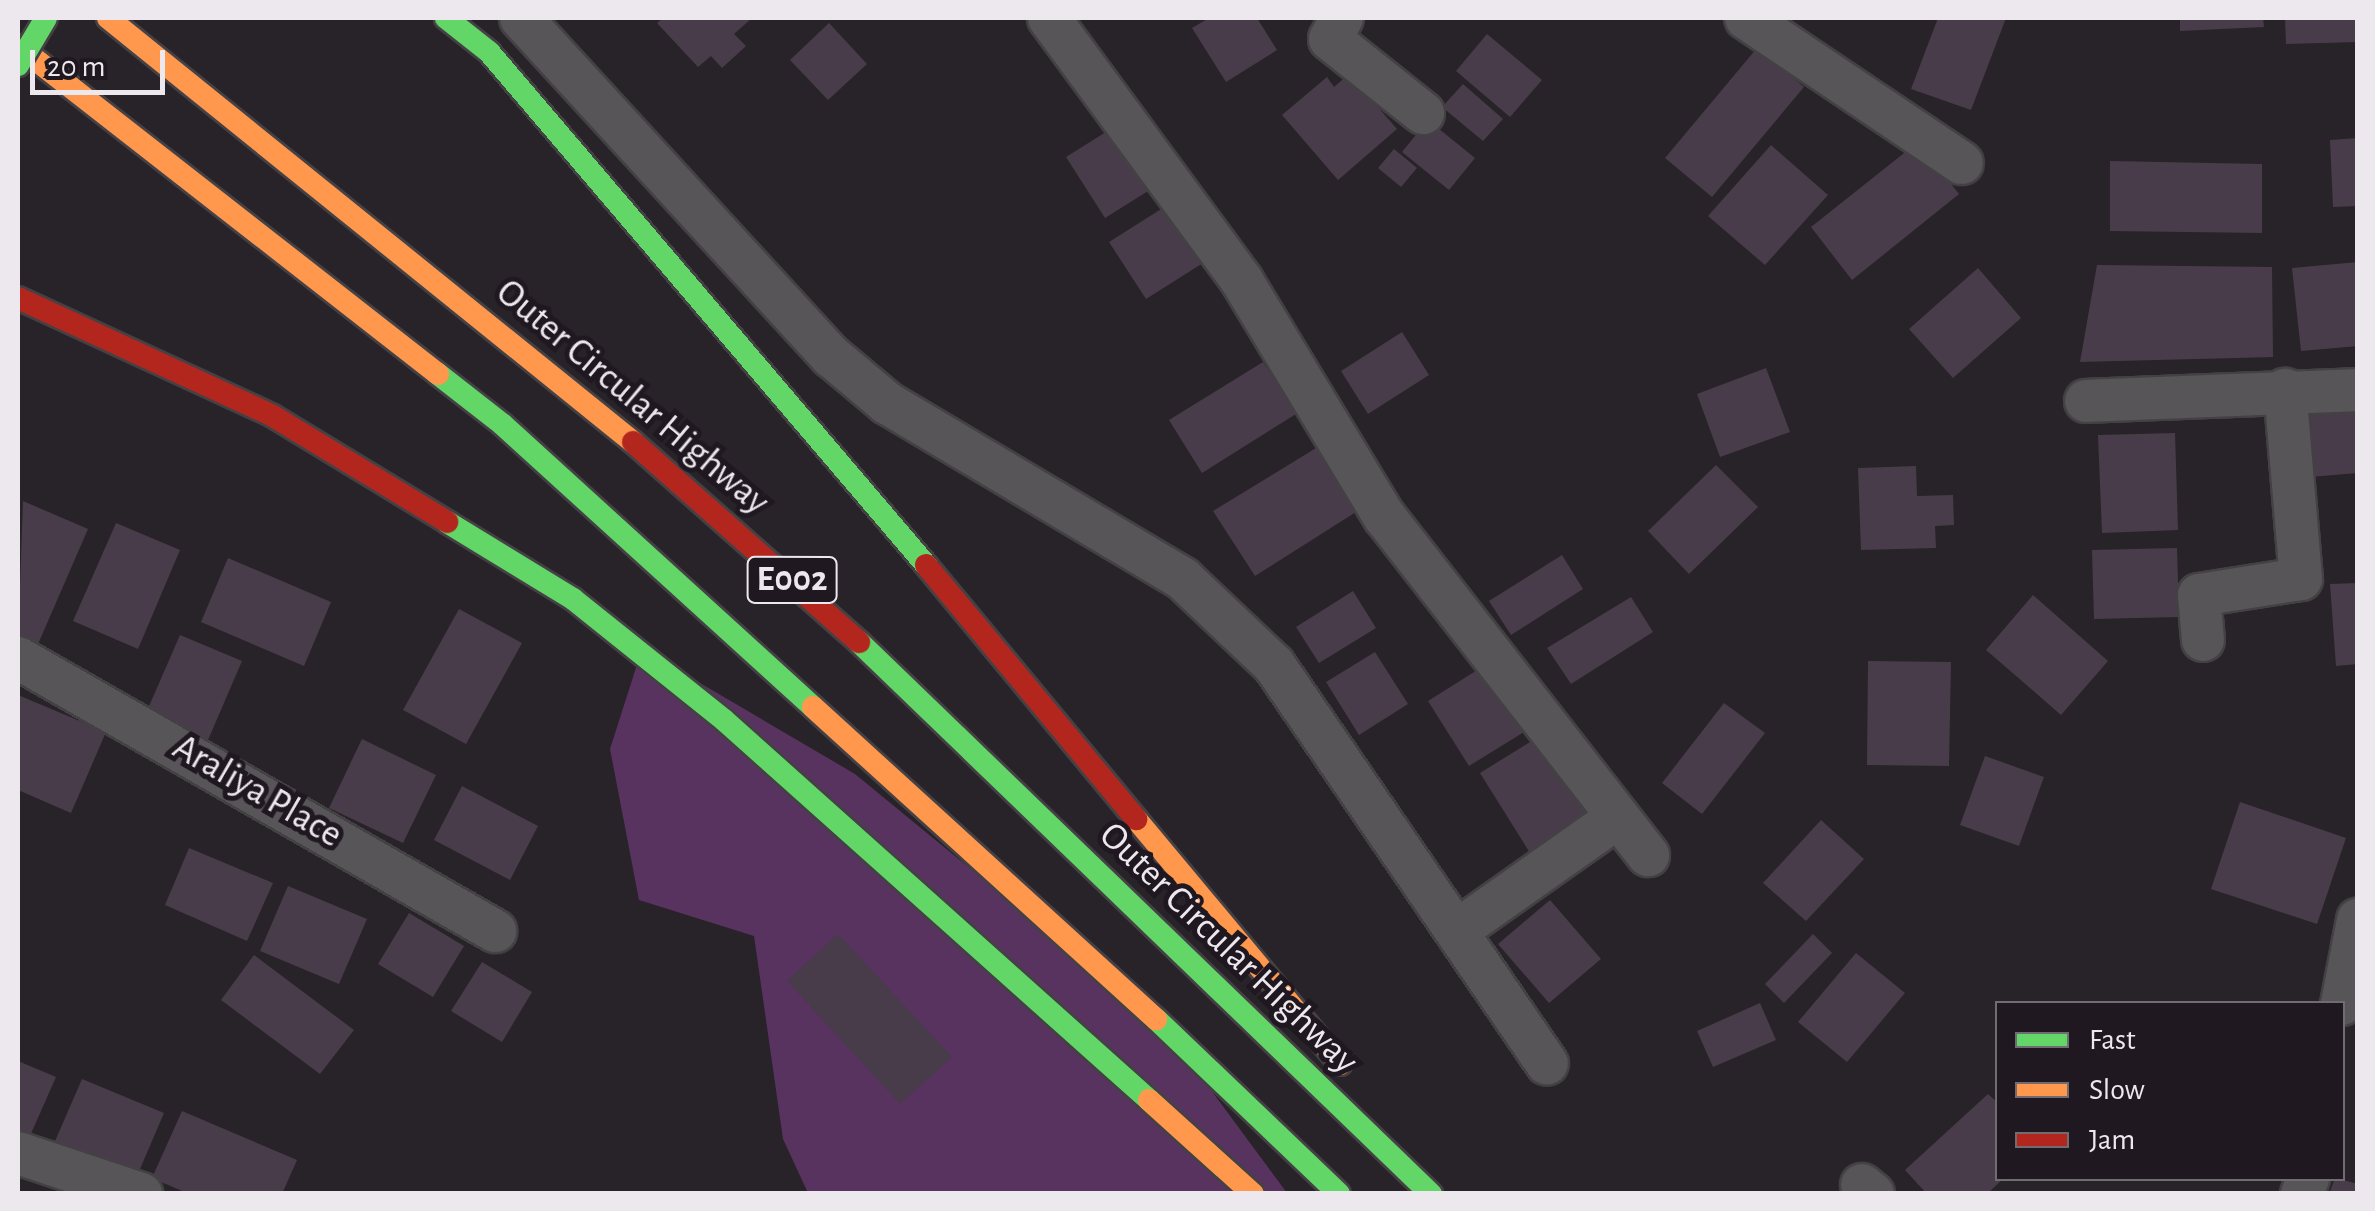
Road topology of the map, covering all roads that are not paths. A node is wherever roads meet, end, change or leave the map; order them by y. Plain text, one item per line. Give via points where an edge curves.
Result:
1 (46, 18) edge
2 (108, 18) edge
3 (446, 18) edge
4 (521, 18) edge
5 (1049, 18) edge
6 (1342, 18) edge
7 (1746, 18) edge
8 (18, 46) edge
9 (18, 64) edge
10 (1423, 114) dead end
11 (1962, 163) dead end
12 (18, 298) edge
13 (2285, 390) junction
14 (2358, 390) edge
15 (2086, 401) dead end
16 (2202, 640) dead end
17 (18, 658) edge
18 (1618, 817) junction
19 (1648, 855) dead end
20 (2358, 920) edge
21 (1458, 930) junction
22 (495, 931) dead end
23 (2343, 1001) edge
24 (1547, 1064) dead end
25 (18, 1154) edge
26 (141, 1194) edge
27 (1253, 1194) edge
28 (1339, 1194) edge
29 (1431, 1194) edge
30 (1448, 1194) edge

1 - 9 main road, bridge
2 - 29 main road, Outer Circular Highway / E002 via 552,371 831,615
3 - 30 main road via 489,52 750,353
4 - 21 street via 831,356 887,403 1183,579 1274,665
5 - 18 street via 1242,281 1384,516
6 - 10 street via 1330,39
7 - 11 street
8 - 28 main road, E002 via 502,424 1292,1143
12 - 27 main road via 273,416 573,599 724,720
13 - 14 street
13 - 15 street
13 - 16 street via 2301,579 2199,596
17 - 22 street, Araliya Place
18 - 19 street
18 - 21 street
20 - 23 street
21 - 24 street
25 - 26 street

